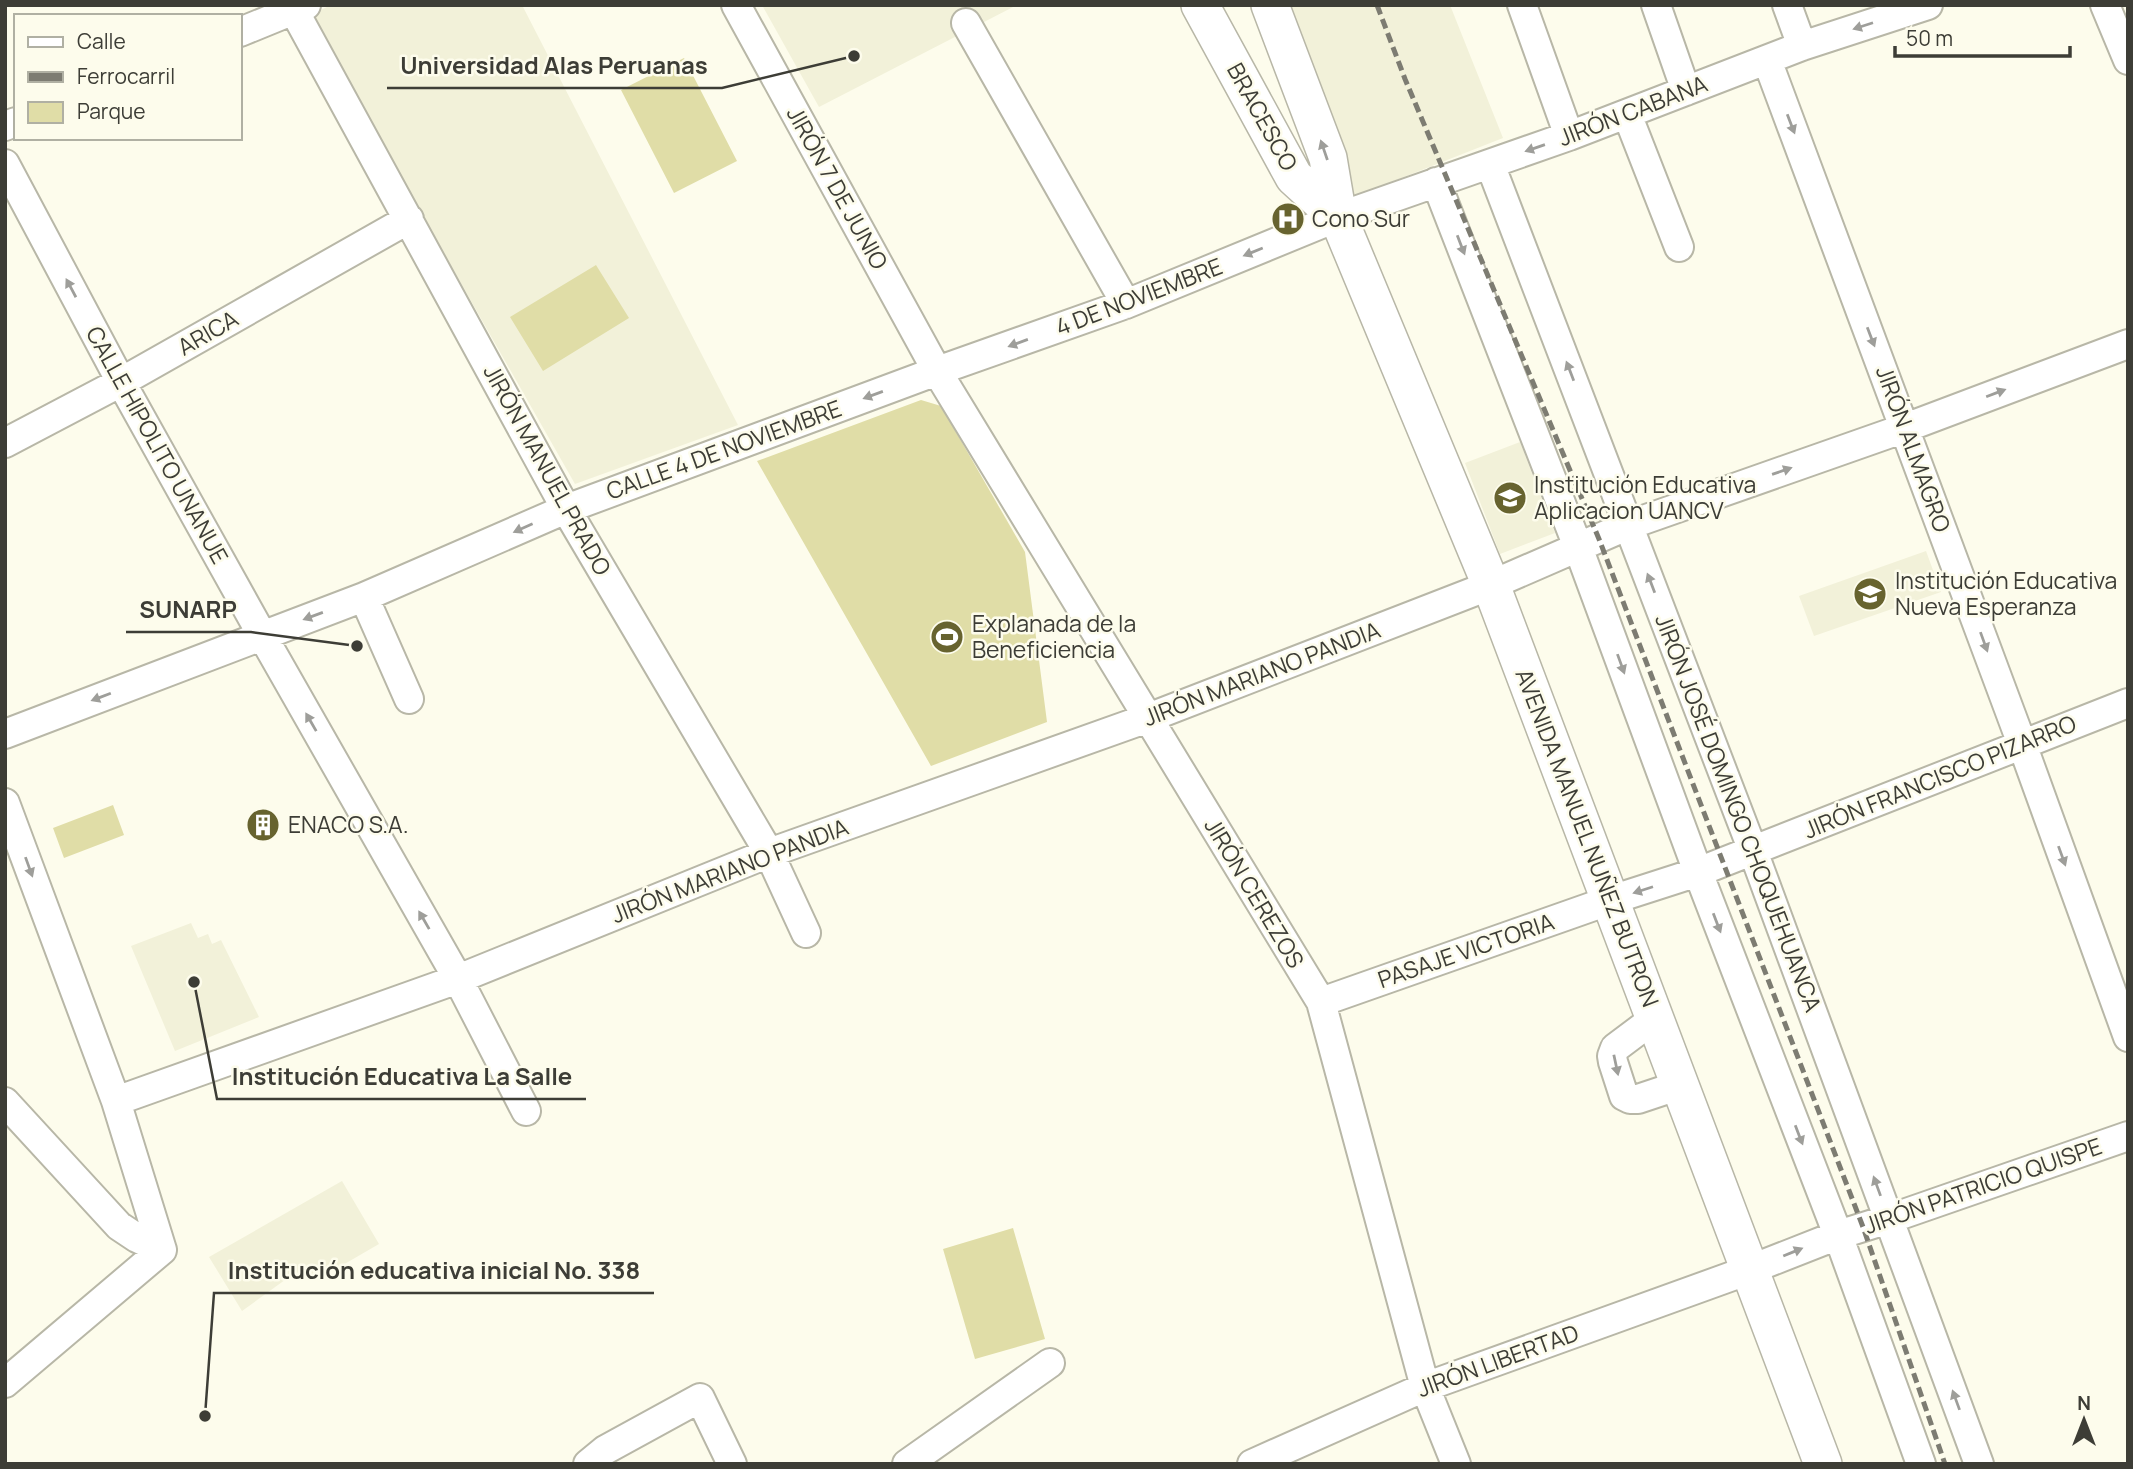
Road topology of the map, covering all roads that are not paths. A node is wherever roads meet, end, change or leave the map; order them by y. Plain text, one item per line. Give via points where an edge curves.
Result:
1 (736, 5) edge
2 (1200, 5) edge
3 (1270, 5) edge
4 (1522, 5) edge
5 (1656, 5) edge
6 (1787, 5) edge
7 (1928, 5) edge
8 (2105, 5) edge
9 (297, 7) edge
10 (965, 23) dead end
11 (242, 31) edge
12 (1802, 46) junction
13 (1767, 60) junction
14 (2128, 60) edge
15 (1686, 91) junction
16 (1627, 114) junction
17 (1569, 136) junction
18 (5, 164) edge
19 (1490, 164) junction
20 (1436, 182) junction
21 (1338, 217) junction
22 (409, 219) junction
23 (1679, 247) dead end
24 (1126, 304) junction
25 (2128, 344) edge
26 (937, 371) junction
27 (121, 382) junction
28 (1905, 428) junction
29 (5, 443) edge
30 (566, 509) junction
31 (1629, 525) junction
32 (1578, 547) junction
33 (1490, 585) junction
34 (364, 597) junction
35 (262, 635) junction
36 (409, 699) dead end
37 (2128, 703) edge
38 (1148, 718) junction
39 (5, 734) edge
40 (2022, 744) junction
41 (5, 803) edge
42 (1753, 851) junction
43 (769, 852) junction
44 (1698, 872) junction
45 (1611, 900) junction
46 (806, 933) dead end
47 (458, 979) junction
48 (1321, 1002) junction
49 (1655, 1018) junction
50 (2128, 1037) edge
51 (1680, 1085) junction
52 (116, 1101) junction
53 (5, 1102) edge
54 (526, 1111) dead end
55 (2128, 1136) edge
56 (1889, 1219) junction
57 (1838, 1235) junction
58 (162, 1250) junction
59 (1749, 1270) junction
60 (1050, 1363) dead end
61 (5, 1383) edge
62 (1425, 1387) junction
63 (589, 1464) edge
64 (732, 1464) edge
65 (906, 1464) edge
66 (1252, 1464) edge
67 (1456, 1464) edge
68 (1823, 1464) edge
69 (1921, 1464) edge
70 (1979, 1464) edge

1 - 26 street, JIRÓN 7 DE JUNIO
2 - 21 main road, BRACESCO via 1294,177
21 -> 3 main road via 1328,158
4 - 17 street
5 - 15 street
6 - 12 street
7 -> 12 street, JIRÓN CABANA
8 - 14 street
9 - 11 street
9 - 22 street, JIRÓN MANUEL PRADO
10 - 24 street
12 - 13 street, JIRÓN CABANA
13 - 15 street, JIRÓN CABANA
13 -> 28 street, JIRÓN ALMAGRO
15 - 16 street, JIRÓN CABANA
16 - 17 street, JIRÓN CABANA
16 - 23 street
17 -> 19 street, JIRÓN CABANA
27 -> 18 street, CALLE HIPOLITO UNANUE
19 - 20 street, JIRÓN CABANA
31 -> 19 street, JIRÓN JOSÉ DOMINGO CHOQUEHUANCA
20 - 21 street, JIRÓN CABANA
20 -> 32 street
21 -> 24 street, 4 DE NOVIEMBRE
21 - 33 main road, AVENIDA MANUEL NUÑEZ BUTRON
22 - 27 street, ARICA
22 - 30 street, JIRÓN MANUEL PRADO
24 -> 26 street, 4 DE NOVIEMBRE
28 -> 25 street, JIRÓN MARIANO PANDIA
26 -> 30 street, CALLE 4 DE NOVIEMBRE
26 - 38 street, JIRÓN CEREZOS
27 - 29 street, ARICA
27 - 35 street, CALLE HIPOLITO UNANUE
31 -> 28 street, JIRÓN MARIANO PANDIA
28 -> 40 street, JIRÓN ALMAGRO
30 -> 34 street, CALLE 4 DE NOVIEMBRE
30 - 43 street, JIRÓN MANUEL PRADO
31 - 32 street, JIRÓN MARIANO PANDIA
42 -> 31 street, JIRÓN JOSÉ DOMINGO CHOQUEHUANCA
32 - 33 street, JIRÓN MARIANO PANDIA
32 -> 44 street
33 - 38 street, JIRÓN MARIANO PANDIA
33 - 45 main road, AVENIDA MANUEL NUÑEZ BUTRON
34 -> 35 street, CALLE 4 DE NOVIEMBRE
34 - 36 street
35 -> 39 street, CALLE 4 DE NOVIEMBRE
47 -> 35 street, CALLE HIPOLITO UNANUE
37 - 40 street, JIRÓN FRANCISCO PIZARRO
38 - 43 street, JIRÓN MARIANO PANDIA
38 - 48 street, JIRÓN CEREZOS
40 - 42 street, JIRÓN FRANCISCO PIZARRO
40 -> 50 street, JIRÓN ALMAGRO
41 -> 52 street
42 - 44 street, JIRÓN FRANCISCO PIZARRO
56 -> 42 street, JIRÓN JOSÉ DOMINGO CHOQUEHUANCA
43 - 46 street, JIRÓN MANUEL PRADO
43 - 47 street, JIRÓN MARIANO PANDIA
44 -> 45 street, PASAJE VICTORIA
44 -> 57 street
45 - 48 street, PASAJE VICTORIA
45 - 49 main road, AVENIDA MANUEL NUÑEZ BUTRON
47 - 52 street, JIRÓN MARIANO PANDIA
47 - 54 street, CALLE HIPOLITO UNANUE
48 - 62 street, JIRÓN CEREZOS
49 - 51 main road, AVENIDA MANUEL NUÑEZ BUTRON
49 -> 51 street via 1615,1048 1613,1062 1624,1096 1637,1099
51 - 59 main road, AVENIDA MANUEL NUÑEZ BUTRON
52 - 58 street
53 - 58 street via 119,1226
55 - 56 street, JIRÓN PATRICIO QUISPE
56 - 57 street, JIRÓN PATRICIO QUISPE
70 -> 56 street, JIRÓN JOSÉ DOMINGO CHOQUEHUANCA
59 -> 57 street, JIRÓN PATRICIO QUISPE
57 - 69 street
58 - 61 street
59 - 62 street, JIRÓN LIBERTAD
59 - 68 main road, AVENIDA MANUEL NUÑEZ BUTRON
60 - 65 street
62 - 66 street, JIRÓN LIBERTAD
62 - 67 street, JIRÓN CEREZOS
63 - 64 street via 605,1450 700,1398

